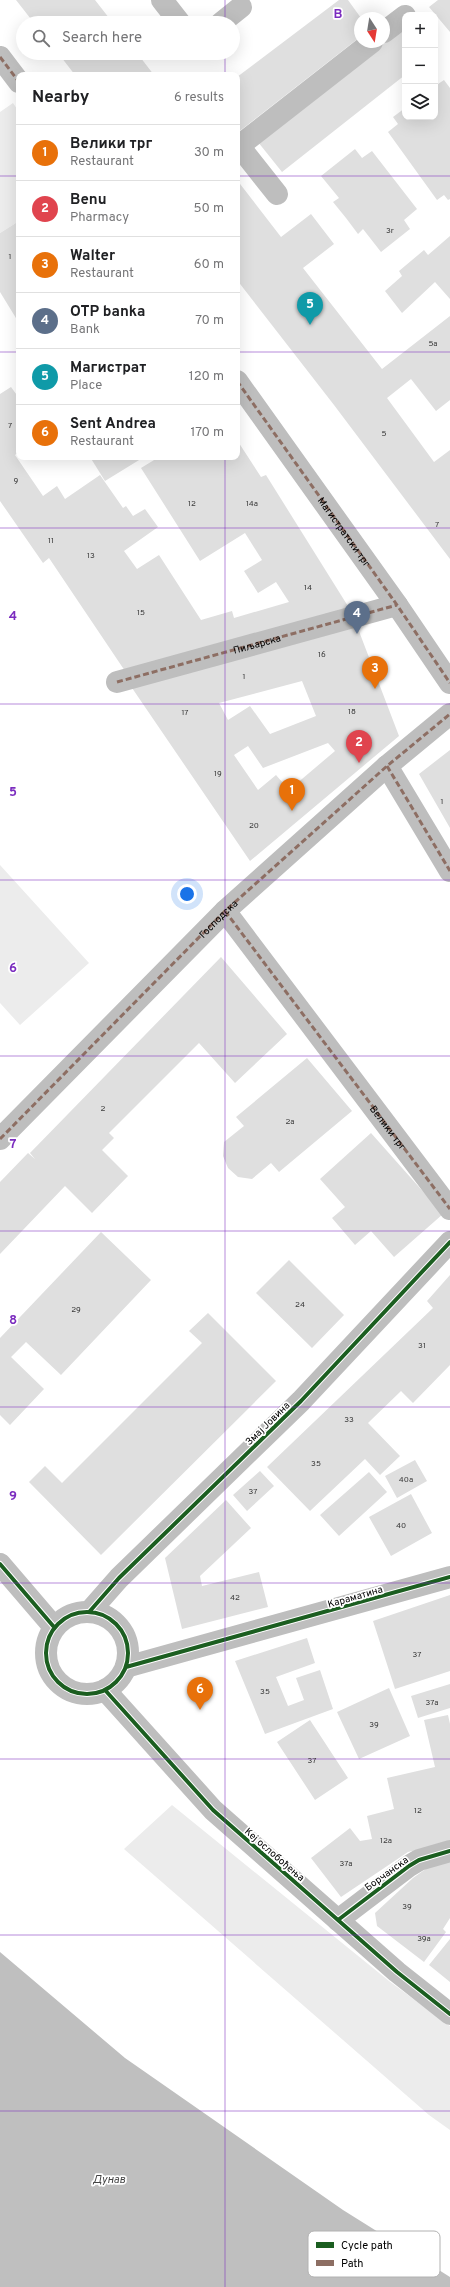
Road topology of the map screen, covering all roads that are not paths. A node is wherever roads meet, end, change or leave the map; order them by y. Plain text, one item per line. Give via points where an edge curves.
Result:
1 (162, 0) edge
2 (396, 0) edge
3 (242, 2) edge
4 (405, 12) edge
5 (175, 16) edge
6 (228, 16) edge
7 (402, 17) edge
8 (390, 27) edge
9 (364, 48) edge
10 (0, 57) edge
11 (16, 78) edge
12 (240, 145) edge
13 (240, 147) edge
14 (277, 194) dead end
15 (240, 385) edge
16 (398, 605) junction
17 (117, 682) dead end
18 (450, 683) edge
19 (450, 714) edge
20 (387, 766) junction
21 (450, 871) edge
22 (225, 911) junction
23 (0, 1139) edge
24 (450, 1209) edge
25 (450, 1242) edge
26 (0, 1564) edge
27 (450, 1577) edge
28 (90, 1611) junction
29 (54, 1627) junction
30 (126, 1667) junction
31 (105, 1690) junction
32 (450, 1852) edge
33 (338, 1920) junction
34 (450, 2014) edge

1 - 5 street
2 - 4 street
3 - 6 street
7 - 8 street
9 - 12 street
10 - 11 street
13 - 14 street
15 - 16 street, Магистратски трг
16 - 17 street, Пиљарска
16 - 18 street, Магистратски трг
19 - 20 street, Господска
20 - 21 street
20 - 22 street, Господска
22 - 23 street, Господска
22 - 24 street, Велики трг
25 - 28 street, Змај Јовина via 301,1401 119,1578
26 - 29 street
27 - 30 street, Караматина
28 - 29 street via 70,1615
28 - 30 street via 114,1620 122,1630 129,1655
29 - 31 street via 47,1640 45,1654 48,1667 55,1679 65,1688 78,1693 92,1694
30 - 31 street via 114,1684
31 - 33 street, Кеј ослобођења via 213,1810
32 - 33 street, Борчанска via 419,1860 409,1866
33 - 34 street, Кеј ослобођења

